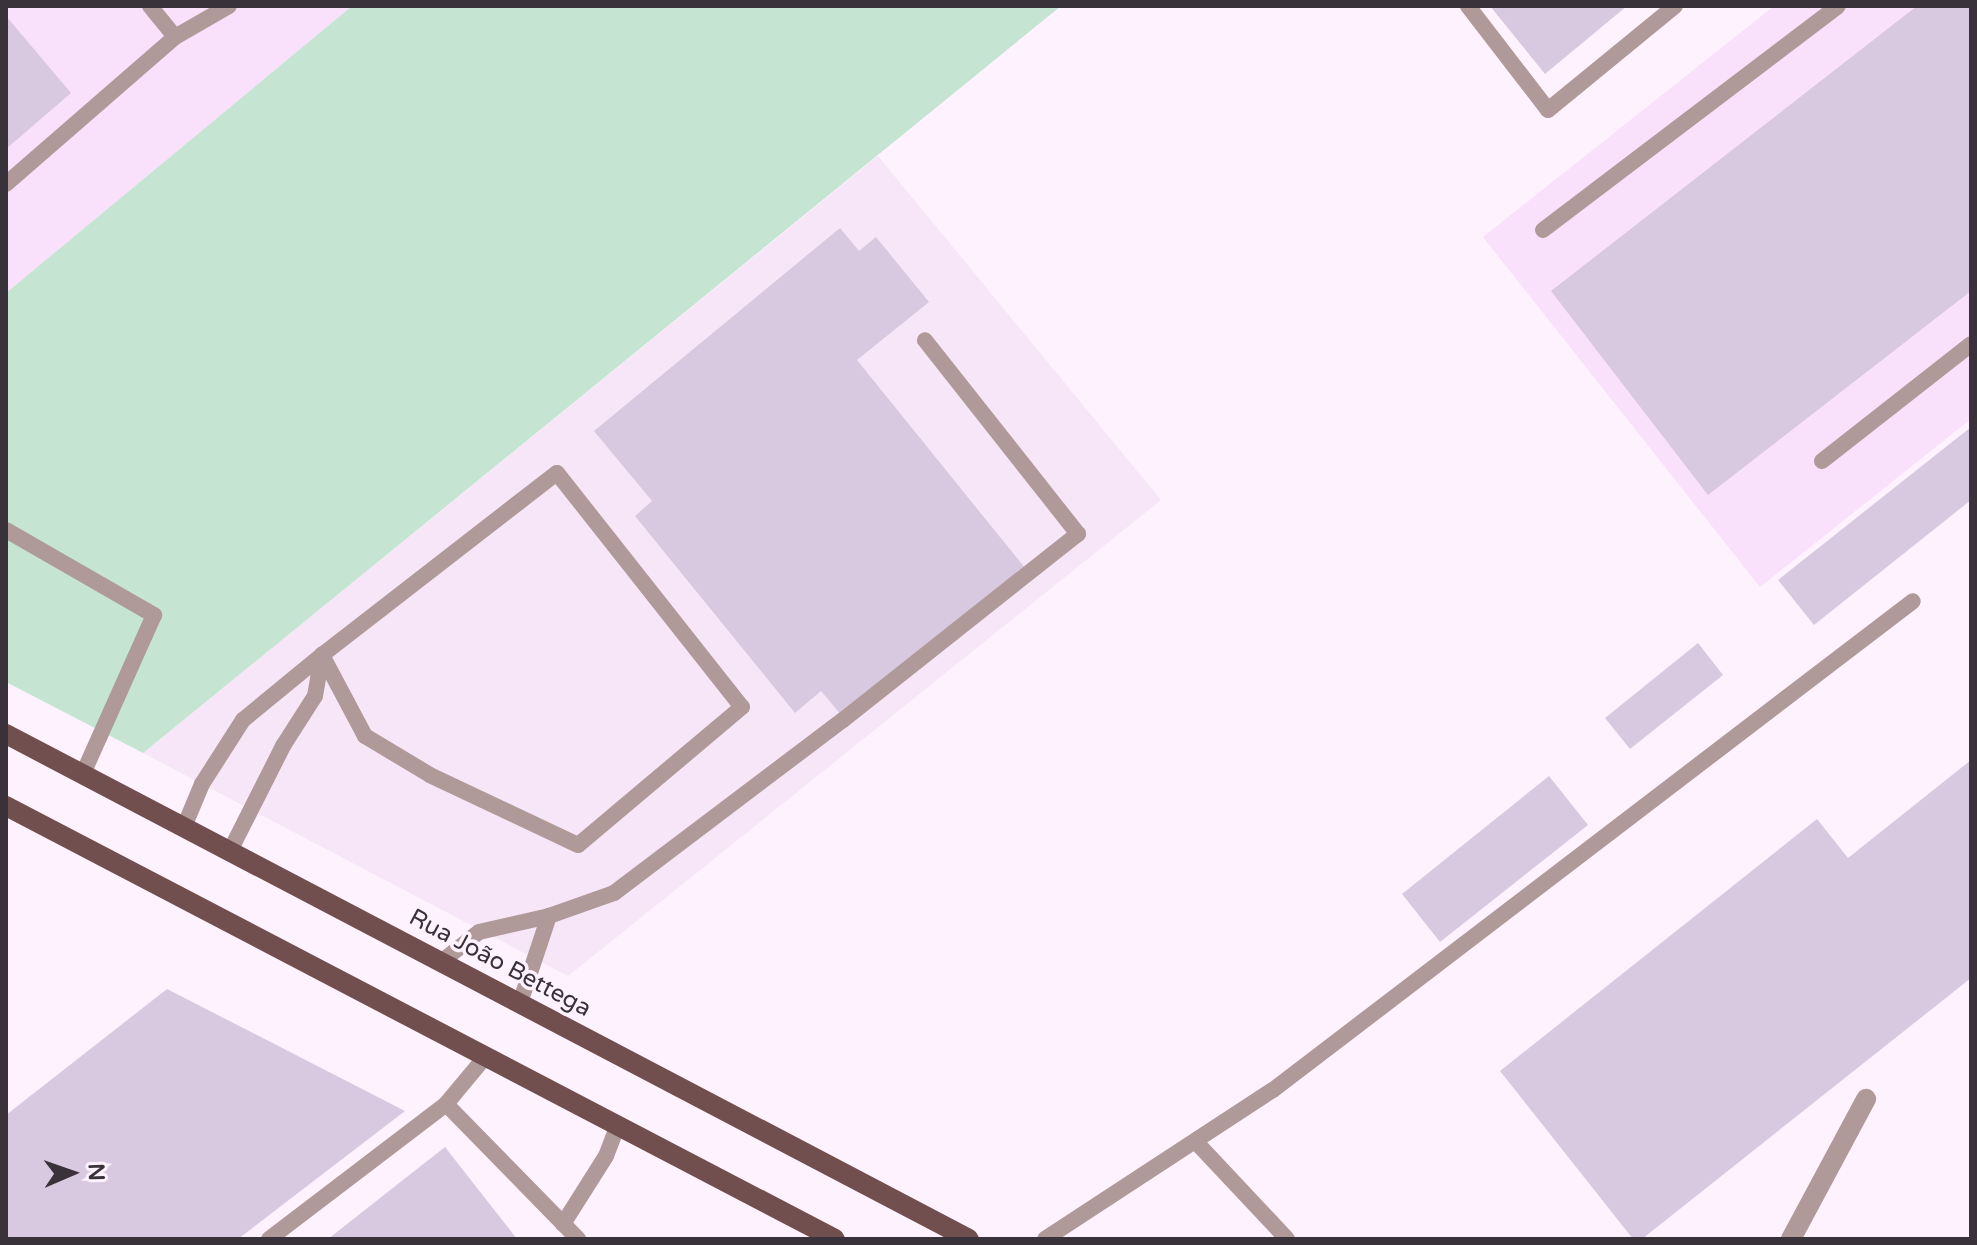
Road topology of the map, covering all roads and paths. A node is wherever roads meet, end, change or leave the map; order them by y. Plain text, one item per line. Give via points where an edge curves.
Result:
1 (150, 6) edge
2 (229, 6) edge
3 (1468, 6) edge
4 (1675, 6) edge
5 (1838, 6) edge
6 (175, 37) junction
7 (6, 184) edge
8 (1543, 230) dead end
9 (925, 340) dead end
10 (1971, 344) edge
11 (1822, 461) dead end
12 (6, 530) edge
13 (1913, 601) dead end
14 (322, 655) junction
15 (6, 734) edge
16 (83, 774) junction
17 (6, 806) edge
18 (184, 827) junction
19 (230, 851) junction
20 (549, 916) junction
21 (441, 962) junction
22 (520, 1003) junction
23 (486, 1056) junction
24 (1866, 1099) dead end
25 (446, 1104) junction
26 (618, 1125) junction
27 (1196, 1142) junction
28 (563, 1224) junction
29 (829, 1238) edge
30 (269, 1239) edge
31 (578, 1239) edge
32 (969, 1239) edge
33 (1045, 1239) edge
34 (1287, 1239) edge
35 (1791, 1239) edge

1 - 6 lane
2 - 6 lane
3 - 4 lane via 1548,110
5 - 8 lane
6 - 7 lane
9 - 20 lane via 1078,534 614,893
10 - 11 lane
12 - 16 lane via 154,615
13 - 27 lane via 1284,1083
14 - 14 lane via 557,473 742,707 578,845 430,775 365,736
14 - 18 lane via 243,720 202,784
14 - 19 lane via 315,696 283,746
15 - 16 main road, Rua João Bettega
16 - 18 main road, Rua João Bettega
17 - 23 main road
18 - 19 main road, Rua João Bettega
19 - 21 main road, Rua João Bettega
20 - 21 lane via 479,932
20 - 22 lane
21 - 22 main road, Rua João Bettega
22 - 32 main road, Rua João Bettega
23 - 25 lane
23 - 26 main road
24 - 35 street
25 - 28 lane
25 - 30 lane
26 - 28 lane via 606,1156
26 - 29 main road
27 - 33 lane
27 - 34 lane
28 - 31 lane

